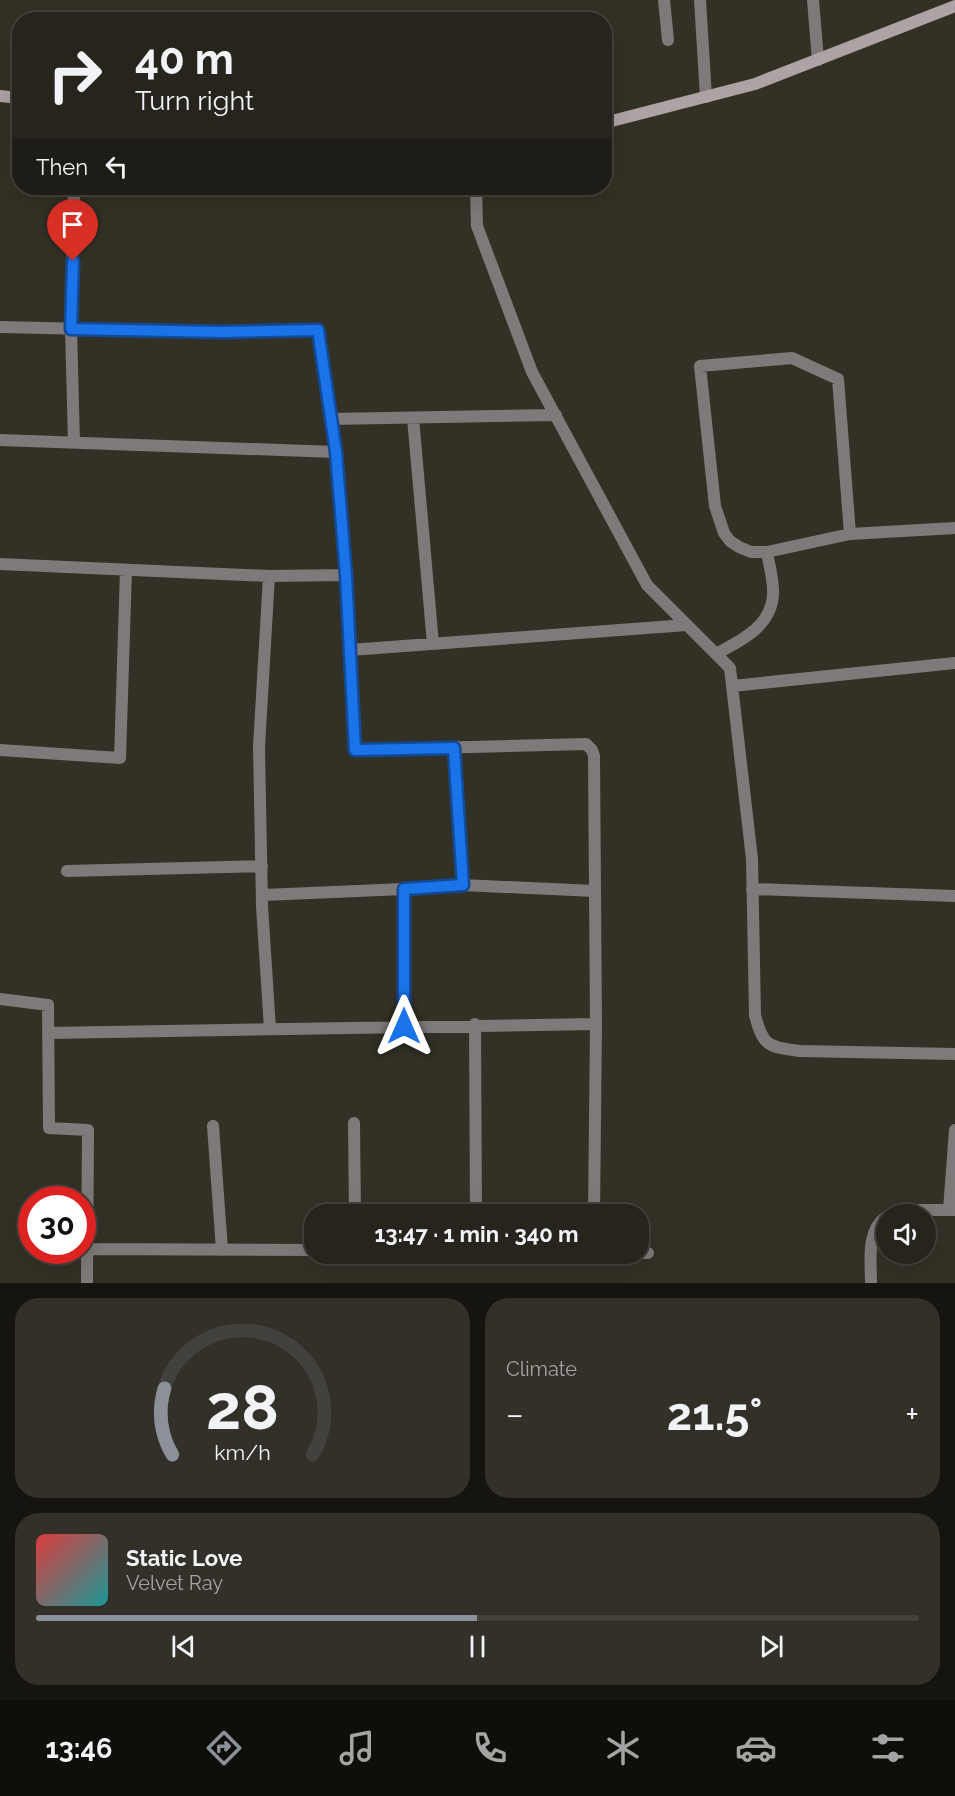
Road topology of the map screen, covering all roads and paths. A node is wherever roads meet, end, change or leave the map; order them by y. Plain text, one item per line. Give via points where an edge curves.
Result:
1 (664, 0) edge
2 (700, 0) edge
3 (813, 0) edge
4 (955, 6) edge
5 (668, 40) dead end
6 (818, 60) junction
7 (706, 97) junction
8 (612, 121) edge
9 (74, 195) edge
10 (476, 195) edge
11 (0, 327) edge
12 (71, 329) junction
13 (556, 415) junction
14 (413, 418) junction
15 (330, 419) junction
16 (0, 440) edge
17 (74, 442) junction
18 (336, 452) junction
19 (955, 528) edge
20 (850, 534) junction
21 (767, 552) junction
22 (0, 564) edge
23 (126, 570) junction
24 (346, 575) junction
25 (269, 576) junction
26 (687, 625) junction
27 (433, 644) junction
28 (350, 650) junction
29 (716, 654) junction
30 (955, 663) edge
31 (732, 686) junction
32 (454, 748) junction
33 (0, 750) edge
34 (262, 866) junction
35 (67, 871) dead end
36 (463, 885) junction
37 (752, 888) junction
38 (404, 889) junction
39 (595, 891) junction
40 (263, 895) junction
41 (955, 896) edge
42 (0, 999) edge
43 (596, 1023) junction
44 (475, 1024) junction
45 (404, 1026) junction
46 (270, 1029) junction
47 (48, 1033) junction
48 (955, 1054) edge
49 (354, 1122) dead end
50 (213, 1126) dead end
51 (955, 1130) edge
52 (88, 1186) edge
53 (355, 1204) edge
54 (476, 1204) edge
55 (594, 1204) edge
56 (936, 1210) edge
57 (952, 1210) edge
58 (876, 1228) edge
59 (96, 1249) edge
60 (222, 1250) junction
61 (304, 1250) edge
62 (87, 1264) edge
63 (87, 1283) edge
64 (871, 1283) edge

1 - 5 street
2 - 7 street
3 - 6 street
4 - 6 street
6 - 7 street via 755,84
7 - 8 street
9 - 12 street
10 - 13 street via 477,226 532,372
11 - 12 street
12 - 15 street via 318,330
12 - 17 street
13 - 14 street
13 - 26 street via 647,585
14 - 15 street
14 - 27 street
15 - 18 street
16 - 17 street
17 - 18 street
18 - 24 street
19 - 20 street
20 - 21 street
20 - 21 street via 838,379 792,358 700,366 715,506 724,533 739,547
21 - 29 street via 773,595 769,612 759,627
22 - 23 street
23 - 25 street
23 - 33 street via 120,758
24 - 25 street
24 - 28 street
25 - 34 street via 259,747
26 - 27 street
26 - 29 street
27 - 28 street
28 - 32 street via 355,750
29 - 31 street via 730,668
30 - 31 street
31 - 37 street
32 - 36 street
32 - 39 street via 586,744 589,747 594,756
34 - 35 street
34 - 40 street
36 - 38 street
36 - 39 street
37 - 41 street
37 - 48 street via 755,1015 767,1043 800,1051
38 - 40 street
38 - 45 street
39 - 43 street
40 - 46 street
42 - 47 street via 48,1005
43 - 44 street
43 - 55 street
44 - 45 street
44 - 54 street
45 - 46 street
46 - 47 street
47 - 52 street via 49,1128 88,1130
49 - 53 street
50 - 60 street
51 - 57 street
56 - 57 street
58 - 64 street
59 - 60 street
60 - 61 street
62 - 63 street

